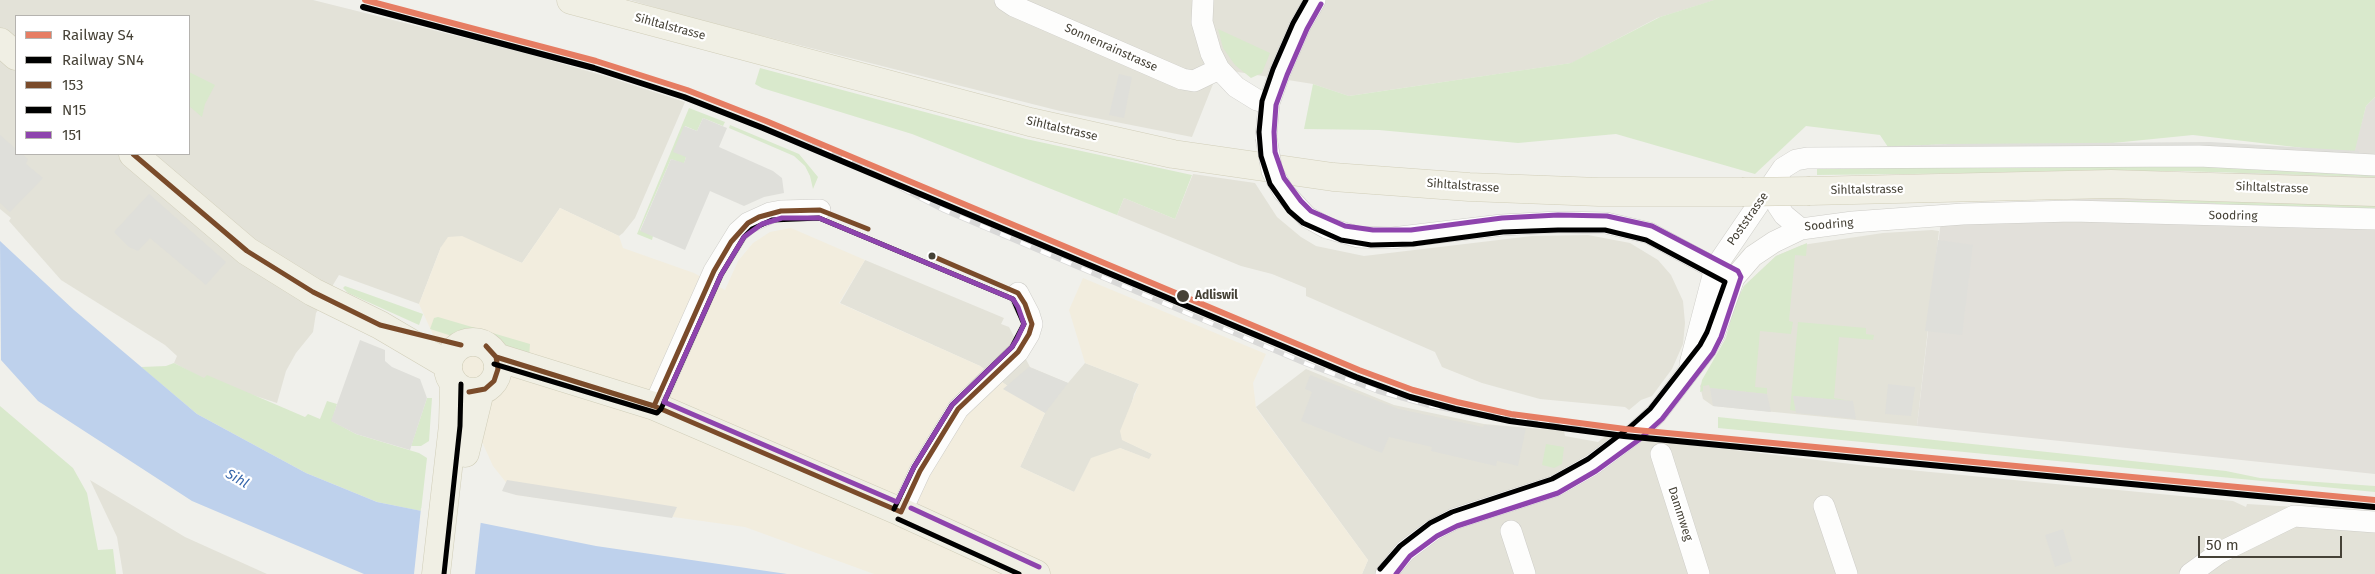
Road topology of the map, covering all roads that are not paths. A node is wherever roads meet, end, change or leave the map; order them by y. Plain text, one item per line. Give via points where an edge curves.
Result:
1 (571, 0) edge
2 (1005, 0) edge
3 (1203, 0) edge
4 (1315, 0) edge
5 (0, 42) edge
6 (15, 55) edge
7 (1219, 69) junction
8 (1269, 103) junction
9 (135, 155) edge
10 (2375, 165) edge
11 (1775, 180) junction
12 (2375, 192) edge
13 (820, 210) dead end
14 (2375, 219) edge
15 (1801, 229) junction
16 (1715, 268) junction
17 (1734, 278) junction
18 (1018, 293) dead end
19 (454, 365) junction
20 (1688, 373) junction
21 (490, 376) junction
22 (654, 406) junction
23 (1661, 454) dead end
24 (455, 473) junction
25 (1824, 506) dead end
26 (901, 512) junction
27 (2375, 522) edge
28 (1511, 530) dead end
29 (1039, 573) edge
30 (436, 574) edge
31 (452, 574) edge
32 (1386, 574) edge
33 (1525, 574) edge
34 (1699, 574) edge
35 (1847, 574) edge
36 (2190, 574) edge

1 - 12 main road, Sihltalstrasse, bridge via 1030,122 1173,154 1333,177 1599,192 2111,184
2 - 7 street, Sonnenrainstrasse via 1182,79 1194,81
3 - 7 street via 1202,22
4 - 8 street via 1300,26
5 - 6 main road
7 - 8 street via 1236,86 1257,100
8 - 16 street, bridge via 1266,137 1272,171 1283,192 1308,217 1327,228 1358,237 1392,238 1502,225 1606,223 1649,233
9 - 19 main road via 247,251 313,292
10 - 11 street via 2199,156 1807,158 1783,168
11 - 15 street, Soodring via 1774,194 1778,206
11 - 16 street, Poststrasse
13 - 22 street via 770,213 738,232 714,271
14 - 15 street, Soodring via 2072,211 1963,214
15 - 17 street, Poststrasse via 1753,256
16 - 17 street
16 - 20 street, Poststrasse
17 - 20 street, Poststrasse via 1714,335
18 - 26 street via 1032,324 1029,334 1018,352 958,409 920,471
19 - 21 main road via 463,390
19 - 21 main road via 474,342 480,343 492,350
19 - 24 main road
20 - 32 street, Poststrasse via 1636,434 1592,465 1536,494 1454,519 1433,530 1405,551
21 - 22 main road via 554,377
21 - 24 main road
22 - 26 main road
23 - 34 street, Dammweg
24 - 30 main road
24 - 31 main road
25 - 35 street
26 - 29 main road
27 - 36 street via 2294,516 2219,553
28 - 33 street

